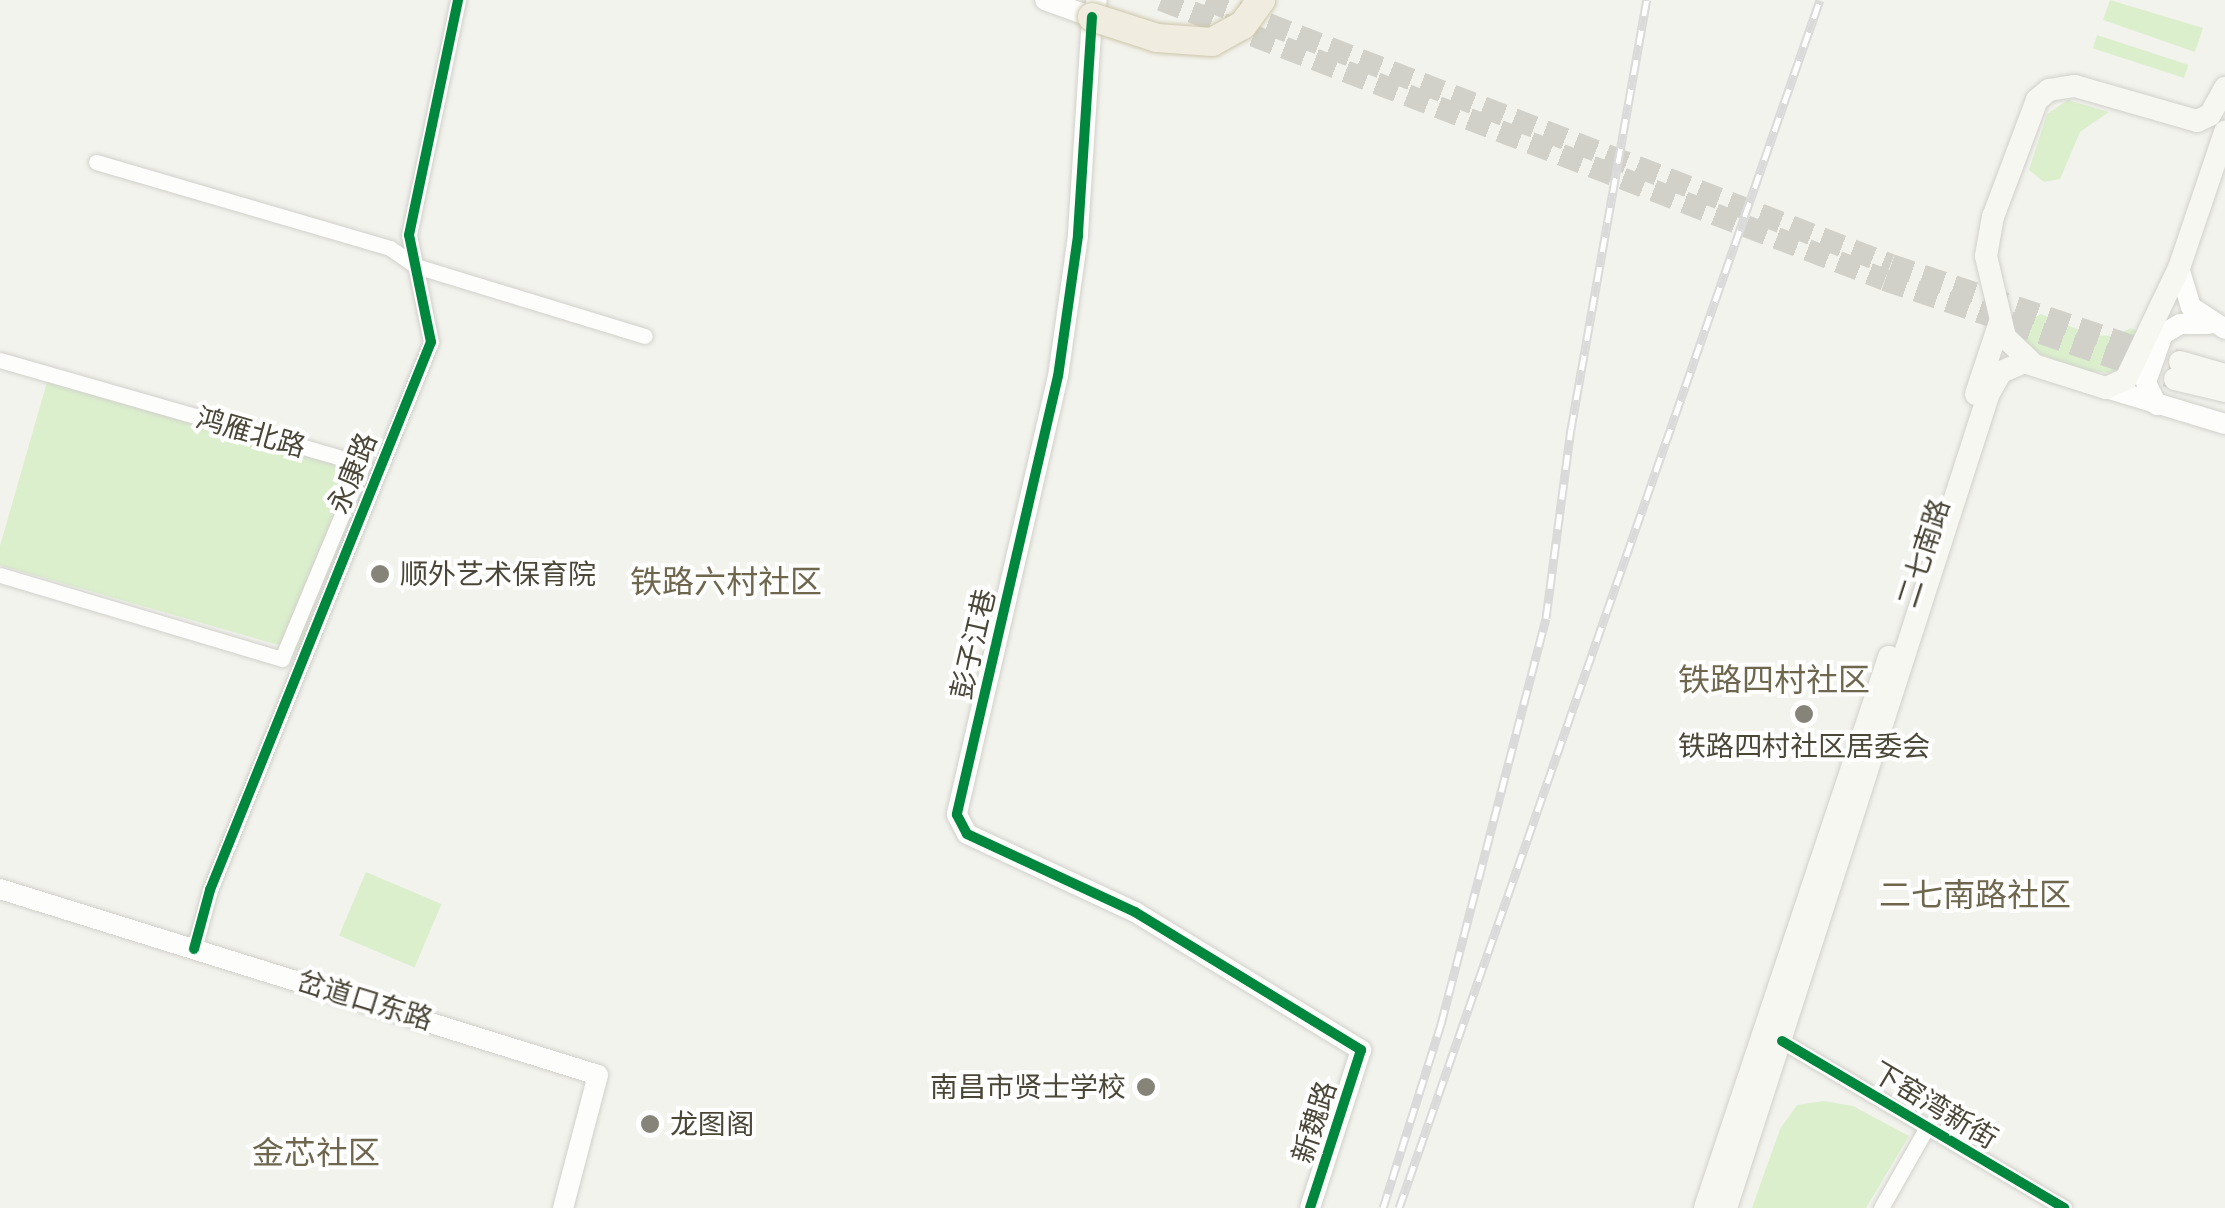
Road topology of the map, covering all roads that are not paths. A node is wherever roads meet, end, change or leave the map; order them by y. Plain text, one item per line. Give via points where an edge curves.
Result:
1 (458, 0) edge
2 (1045, 0) edge
3 (1261, 0) edge
4 (1094, 8) edge
5 (2225, 88) edge
6 (2225, 132) edge
7 (96, 162) dead end
8 (416, 266) junction
9 (2179, 268) junction
10 (2000, 322) junction
11 (2217, 326) edge
12 (646, 336) dead end
13 (0, 360) edge
14 (2032, 363) junction
15 (2225, 374) edge
16 (2106, 388) junction
17 (2225, 391) edge
18 (2157, 405) junction
19 (2225, 424) edge
20 (0, 576) edge
21 (0, 889) edge
22 (194, 949) junction
23 (1782, 1042) junction
24 (1361, 1050) joint
25 (1927, 1127) junction
26 (563, 1208) edge
27 (1310, 1208) edge
28 (1704, 1208) edge
29 (1726, 1208) edge
30 (1881, 1208) edge
31 (2064, 1208) edge

1 - 8 street, 永康路 via 409,235
2 - 4 street
3 - 4 highway, bridge via 1244,25 1212,42 1157,38
4 - 24 street, 彭子江巷 via 1078,236 1058,376 957,815 967,834 1134,912
5 - 10 main road, 二七南路 via 2210,115 2197,121 2075,86 2048,90 2036,100 1988,245
6 - 9 main road
7 - 8 street via 390,248
8 - 12 street
8 - 22 street, 永康路 via 430,342 210,890
9 - 11 street via 2185,298
9 - 16 main road via 2130,375
10 - 14 main road via 2012,348
10 - 28 main road, 二七南路
11 - 18 street via 2180,324 2164,334 2146,382
13 - 20 street, 鸿雁北路 via 364,464 282,658
14 - 16 main road
14 - 23 main road, 二七南路 via 2001,372 1988,393
15 - 17 main road via 2178,371
16 - 18 street
18 - 19 street
21 - 22 street, 岔道口东路
22 - 26 street, 岔道口东路 via 598,1075
23 - 25 street, 下窑湾新街
23 - 29 main road, 二七南路
24 - 27 street, 新魏路
25 - 30 street
25 - 31 street, 下窑湾新街

